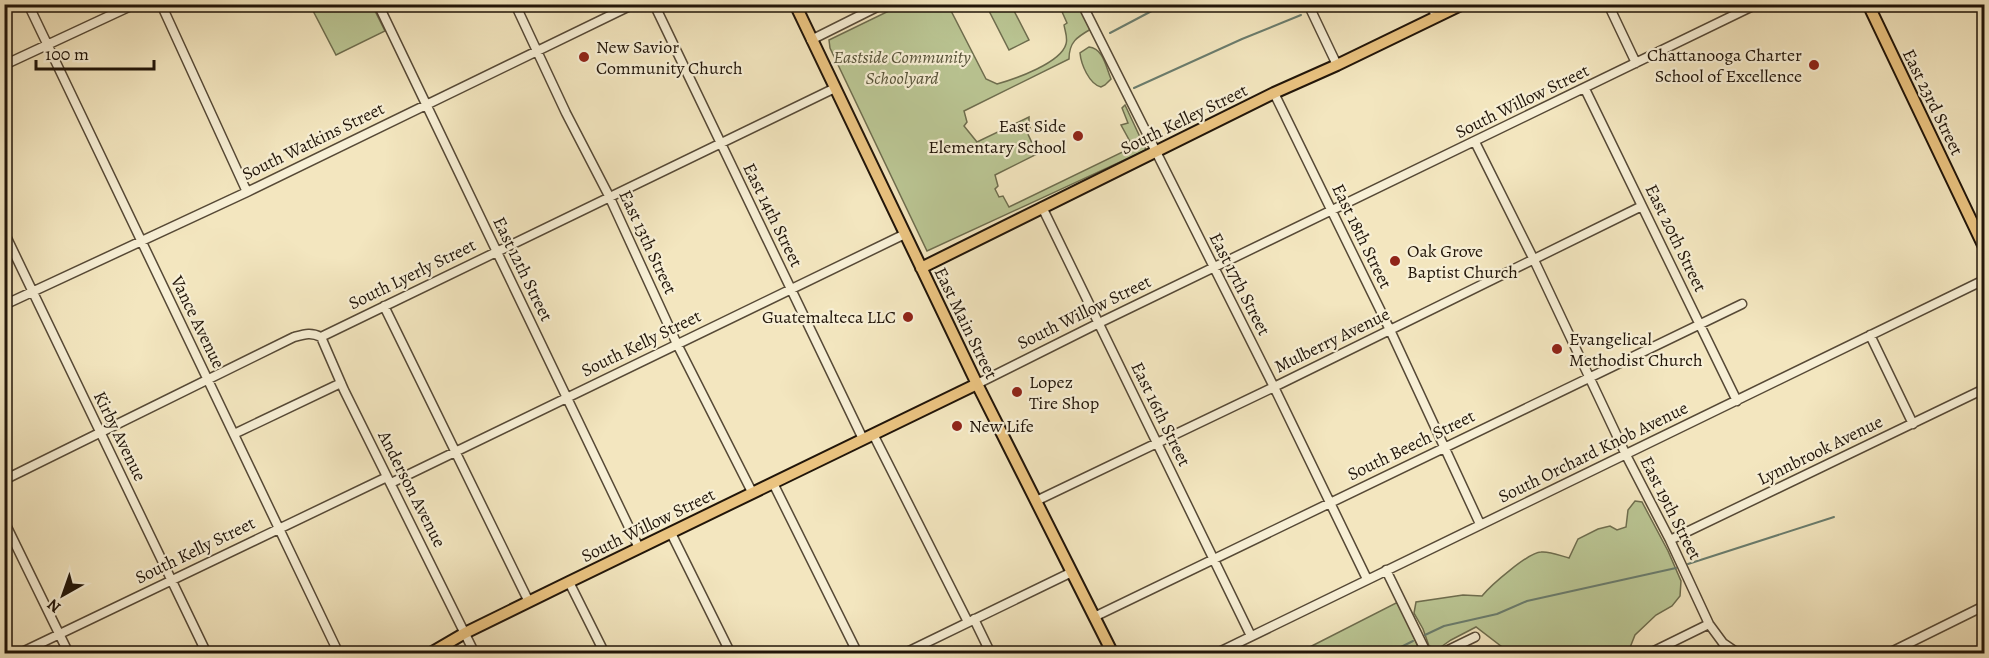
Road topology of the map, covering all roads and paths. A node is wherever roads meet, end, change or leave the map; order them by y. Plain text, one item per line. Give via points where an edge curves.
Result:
1 (28, 4) edge
2 (135, 4) edge
3 (162, 4) edge
4 (378, 4) edge
5 (515, 4) edge
6 (634, 4) edge
7 (654, 4) edge
8 (795, 4) edge
9 (883, 4) edge
10 (1082, 4) edge
11 (1308, 4) edge
12 (1430, 4) edge
13 (1463, 4) edge
14 (1608, 4) edge
15 (1757, 4) edge
16 (1868, 4) edge
17 (1437, 17) junction
18 (811, 40) junction
19 (47, 45) junction
20 (537, 51) junction
21 (1636, 63) junction
22 (4, 65) edge
23 (1338, 65) junction
24 (835, 88) junction
25 (1585, 89) junction
26 (1274, 93) junction
27 (425, 104) junction
28 (1475, 142) junction
29 (721, 143) junction
30 (1155, 152) junction
31 (247, 192) junction
32 (609, 196) junction
33 (1642, 206) junction
34 (1042, 207) junction
35 (1330, 212) junction
36 (4, 232) edge
37 (905, 234) junction
38 (140, 240) junction
39 (1984, 247) edge
40 (496, 251) junction
41 (1534, 260) junction
42 (1214, 267) junction
43 (921, 268) junction
44 (1984, 280) edge
45 (791, 289) junction
46 (33, 291) junction
47 (1742, 304) dead end
48 (4, 305) edge
49 (384, 306) junction
50 (1099, 323) junction
51 (1700, 324) junction
52 (1390, 330) junction
53 (1870, 335) junction
54 (321, 337) junction
55 (677, 344) junction
56 (1590, 377) junction
57 (208, 380) junction
58 (341, 383) junction
59 (977, 384) junction
60 (1274, 387) junction
61 (1984, 389) edge
62 (567, 398) junction
63 (1737, 401) junction
64 (1913, 424) junction
65 (100, 433) junction
66 (234, 434) junction
67 (868, 436) junction
68 (1157, 443) junction
69 (1444, 447) junction
70 (454, 452) junction
71 (1626, 455) junction
72 (4, 480) edge
73 (389, 480) junction
74 (773, 483) junction
75 (752, 492) junction
76 (1036, 501) junction
77 (1330, 504) junction
78 (4, 520) edge
79 (1480, 524) junction
80 (279, 528) junction
81 (671, 533) junction
82 (1670, 540) junction
83 (639, 548) junction
84 (1213, 559) junction
85 (1386, 570) junction
86 (1072, 572) junction
87 (1367, 579) junction
88 (171, 580) junction
89 (570, 582) junction
90 (529, 602) junction
91 (1984, 606) edge
92 (1095, 617) junction
93 (971, 621) junction
94 (1709, 624) junction
95 (465, 633) junction
96 (59, 634) junction
97 (1251, 636) junction
98 (1475, 637) dead end
99 (18, 654) edge
100 (69, 654) edge
101 (207, 654) edge
102 (339, 654) edge
103 (429, 654) edge
104 (475, 654) edge
105 (606, 654) edge
106 (731, 654) edge
107 (858, 654) edge
108 (903, 654) edge
109 (991, 654) edge
110 (1113, 654) edge
111 (1215, 654) edge
112 (1427, 654) edge
113 (1440, 654) edge
114 (1648, 654) edge
115 (1739, 654) edge
116 (1887, 654) edge

1 - 19 street, Vance Avenue
2 - 19 street
3 - 31 street
4 - 27 street, East 12th Street
5 - 20 street, East 13th Street
6 - 20 street, South Watkins Street
7 - 29 street, East 14th Street
8 - 18 main road, East Main Street
9 - 18 street
10 - 30 street, East 17th Street
11 - 23 street
12 - 17 street
13 - 17 main road, South Kelley Street
14 - 21 street
15 - 21 street, South Willow Street
16 - 39 main road, East 23rd Street
17 - 23 main road, South Kelley Street
18 - 24 main road, East Main Street
19 - 22 street
19 - 38 street, Vance Avenue
20 - 27 street, South Watkins Street
20 - 32 street, East 13th Street
21 - 25 street, South Willow Street
23 - 26 main road, South Kelley Street
24 - 29 street, South Lyerly Street
24 - 37 main road, East Main Street
25 - 28 street, South Willow Street
25 - 33 street, East 20th Street
26 - 30 main road, South Kelley Street
26 - 35 street, East 18th Street
27 - 31 street, South Watkins Street
27 - 40 street, East 12th Street
28 - 35 street, South Willow Street
28 - 41 street, East 19th Street
29 - 32 street, South Lyerly Street
29 - 45 street, East 14th Street
30 - 34 main road, South Kelley Street
30 - 42 street, East 17th Street
31 - 38 street, South Watkins Street
32 - 40 street, South Lyerly Street
32 - 55 street, East 13th Street
33 - 41 street, Mulberry Avenue
33 - 51 street, East 20th Street
34 - 43 main road, South Kelley Street
34 - 50 street, East 16th Street
35 - 42 street, South Willow Street
35 - 52 street, East 18th Street
36 - 46 street, Kirby Avenue
37 - 43 main road, East Main Street
37 - 45 street, South Kelly Street
38 - 46 street, South Watkins Street
38 - 57 street, Vance Avenue
40 - 49 street, South Lyerly Street
40 - 62 street, East 12th Street
41 - 52 street, Mulberry Avenue
41 - 56 street, East 19th Street
42 - 50 street, South Willow Street
42 - 60 street, East 17th Street
43 - 59 main road, East Main Street
44 - 53 street, South Orchard Knob Avenue
45 - 55 street, South Kelly Street
45 - 67 street, East 14th Street
46 - 48 street, South Watkins Street
46 - 65 street, Kirby Avenue
47 - 51 street, South Beech Street
49 - 54 street, South Lyerly Street
49 - 70 street
50 - 59 street, South Willow Street
50 - 68 street, East 16th Street
51 - 56 street, South Beech Street
51 - 63 street, East 20th Street
52 - 60 street, Mulberry Avenue
52 - 69 street, East 18th Street
53 - 63 street, South Orchard Knob Avenue
53 - 64 street
54 - 57 street, South Lyerly Street via 305,333 294,337
54 - 58 street, Anderson Avenue
55 - 62 street, South Kelly Street
55 - 75 street, East 13th Street
56 - 69 street, South Beech Street
56 - 71 street, East 19th Street
57 - 65 street, South Lyerly Street
57 - 66 street, Vance Avenue
58 - 66 street
58 - 73 street, Anderson Avenue
59 - 67 main road, South Willow Street
59 - 76 main road, East Main Street
60 - 68 street, Mulberry Avenue
60 - 77 street, East 17th Street
61 - 64 street, Lynnbrook Avenue
62 - 70 street, South Kelly Street
62 - 83 street, East 12th Street
63 - 71 street, South Orchard Knob Avenue
64 - 82 street, Lynnbrook Avenue
65 - 72 street, South Lyerly Street
65 - 88 street, Kirby Avenue
66 - 80 street, Vance Avenue
67 - 74 main road, South Willow Street
67 - 93 street, East 14th Street
68 - 76 street, Mulberry Avenue
68 - 84 street, East 16th Street
69 - 77 street, South Beech Street
69 - 79 street, East 18th Street
70 - 73 street, South Kelly Street
70 - 90 street
71 - 79 street, South Orchard Knob Avenue
71 - 82 street, East 19th Street
73 - 80 street, South Kelly Street
73 - 95 street, Anderson Avenue
74 - 75 main road, South Willow Street
74 - 107 street
75 - 81 main road, South Willow Street
76 - 86 main road, East Main Street
77 - 84 street, South Beech Street
77 - 87 street, East 17th Street
78 - 96 street
79 - 85 street, South Orchard Knob Avenue
80 - 88 street, South Kelly Street
80 - 102 street, Vance Avenue
81 - 83 main road, South Willow Street
81 - 106 street
82 - 94 street, East 19th Street
83 - 89 main road, South Willow Street
84 - 92 street, South Beech Street
84 - 97 street, East 16th Street
85 - 87 street, South Orchard Knob Avenue
85 - 112 street
86 - 92 main road, East Main Street
86 - 93 street
87 - 97 street, South Orchard Knob Avenue
88 - 96 street, South Kelly Street
88 - 101 street, Kirby Avenue
89 - 90 main road, South Willow Street
89 - 105 street
90 - 95 main road, South Willow Street
91 - 116 street
92 - 110 main road, East Main Street
93 - 108 street
93 - 109 street, East 14th Street
94 - 114 street
94 - 115 street, East 19th Street via 1723,643
95 - 103 main road, South Willow Street
95 - 104 street, Anderson Avenue
96 - 99 street, South Kelly Street
96 - 100 street
97 - 111 street, South Orchard Knob Avenue
98 - 113 street

